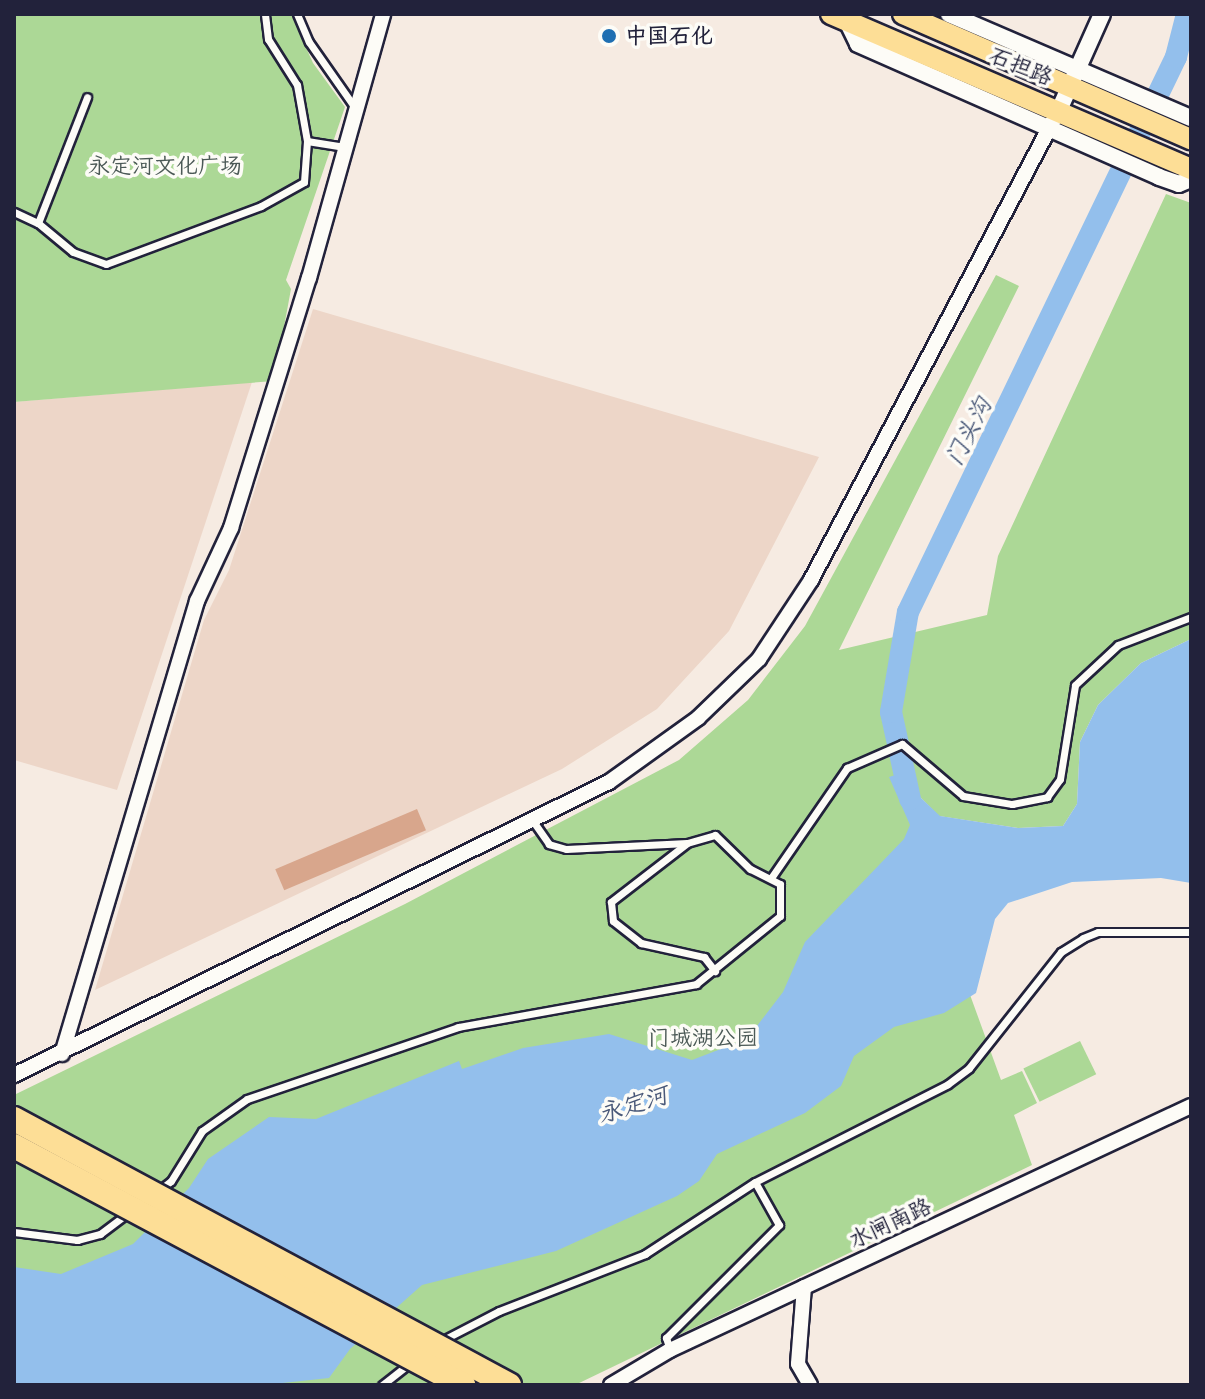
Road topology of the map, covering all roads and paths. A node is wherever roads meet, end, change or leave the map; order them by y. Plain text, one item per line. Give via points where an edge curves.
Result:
1 (265, 14) edge
2 (297, 14) edge
3 (383, 14) edge
4 (903, 14) edge
5 (949, 14) edge
6 (1102, 14) edge
7 (839, 18) edge
8 (1080, 67) junction
9 (1071, 88) junction
10 (87, 97) dead end
11 (1060, 108) junction
12 (357, 110) junction
13 (1185, 126) edge
14 (1049, 129) junction
15 (307, 141) junction
16 (347, 147) junction
17 (1162, 167) junction
18 (1191, 169) edge
19 (1191, 179) edge
20 (14, 212) edge
21 (38, 223) junction
22 (1191, 617) edge
23 (532, 820) junction
24 (687, 843) junction
25 (771, 878) junction
26 (1191, 932) edge
27 (715, 971) junction
28 (62, 1054) junction
29 (14, 1075) edge
30 (1191, 1106) edge
31 (14, 1119) edge
32 (14, 1146) edge
33 (755, 1182) junction
34 (14, 1232) edge
35 (804, 1287) junction
36 (670, 1350) junction
37 (382, 1385) edge
38 (463, 1385) edge
39 (509, 1385) edge
40 (611, 1385) edge
41 (810, 1385) edge

1 - 15 lane via 268,39 297,85
2 - 12 lane via 309,42
3 - 12 street
4 - 9 main road, 石担路
5 - 8 street
6 - 8 street
7 - 11 main road, 石担路
7 - 14 street via 858,44
8 - 9 street
8 - 13 street
9 - 11 street
9 - 13 main road, 石担路
10 - 21 lane
11 - 14 street
11 - 17 main road, 石担路
12 - 16 street
14 - 17 street
14 - 23 street via 811,580 759,659 698,718 609,782
15 - 16 lane
15 - 21 lane via 304,182 261,206 106,264 73,252
16 - 28 street via 231,528 197,601
17 - 18 main road, 石担路
17 - 19 street via 1179,184
20 - 21 lane
22 - 25 lane via 1118,645 1075,685 1060,779 1047,797 1012,804 963,796 902,744 847,768
23 - 24 lane via 549,844 566,849
23 - 28 street
24 - 25 lane via 715,835 750,869
24 - 27 lane via 611,902 613,921 641,943 704,957
25 - 27 lane via 784,898 780,916
26 - 33 lane via 1098,932 1083,938 1061,952 969,1068 948,1084
27 - 34 lane via 696,984 458,1027 281,1086 247,1099 202,1131 171,1181 100,1234 66,1240
28 - 29 street
30 - 35 street, 水闸南路
31 - 39 highway, bridge
32 - 38 highway, bridge
33 - 36 lane via 779,1225 666,1338
33 - 37 lane via 645,1254 453,1333
35 - 36 street, 水闸南路
35 - 41 street via 798,1364
36 - 40 street, 水闸南路

